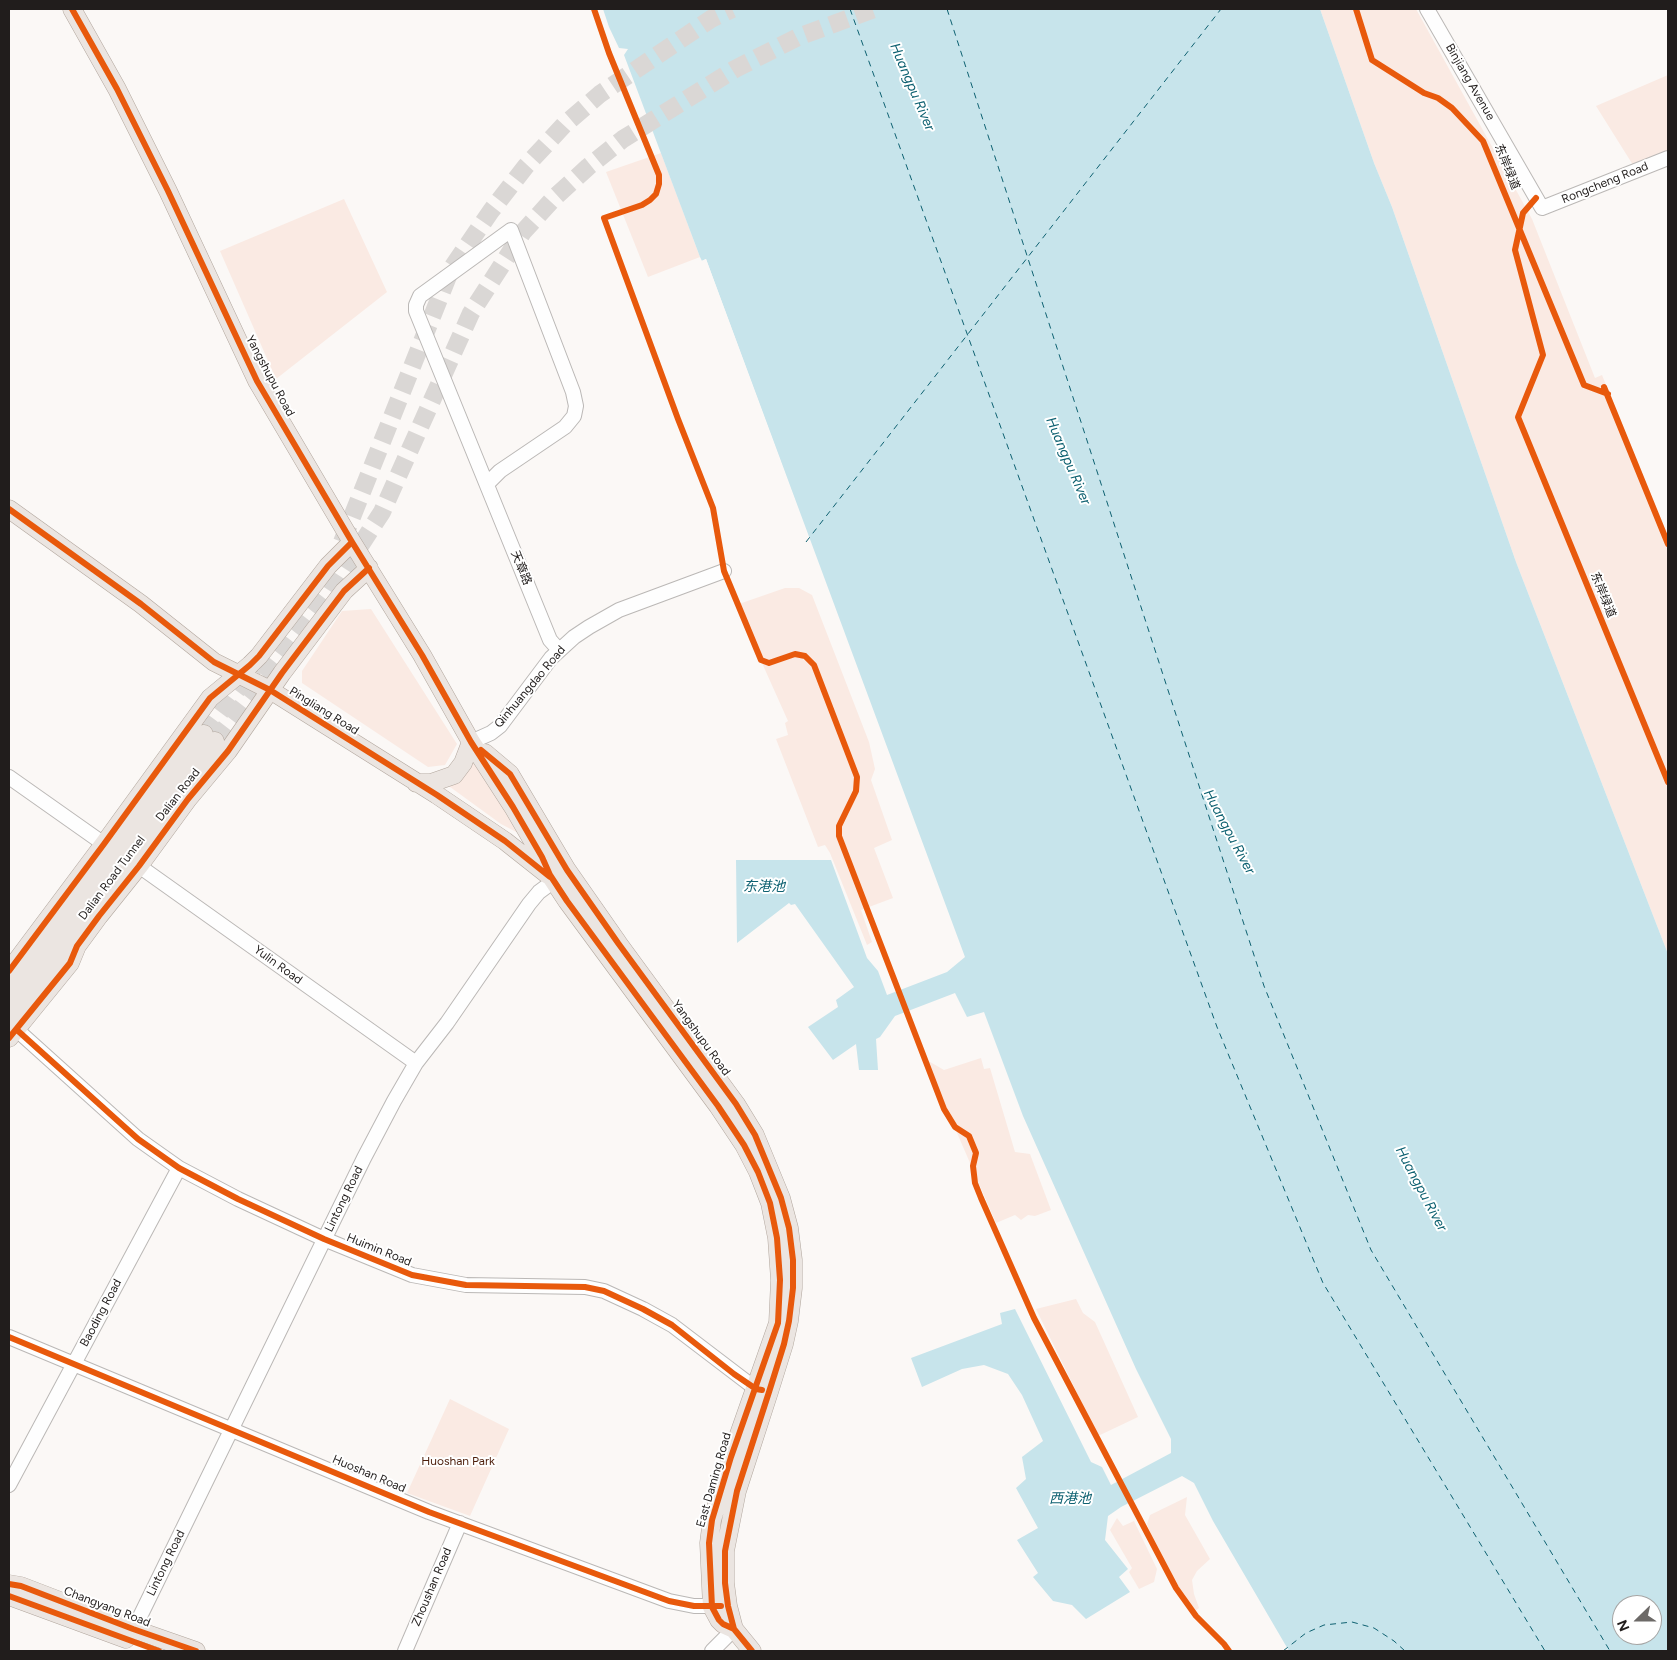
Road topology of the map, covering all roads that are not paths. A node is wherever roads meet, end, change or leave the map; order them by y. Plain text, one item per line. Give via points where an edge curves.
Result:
1 (72, 9) edge
2 (1428, 9) edge
3 (1668, 158) edge
4 (1542, 208) joint
5 (487, 484) junction
6 (9, 509) edge
7 (352, 542) junction
8 (369, 568) junction
9 (724, 571) dead end
10 (559, 650) junction
11 (239, 675) junction
12 (270, 690) junction
13 (471, 742) junction
14 (9, 777) edge
15 (416, 783) junction
16 (104, 844) junction
17 (140, 866) junction
18 (561, 875) junction
19 (9, 971) edge
20 (9, 990) edge
21 (12, 1028) edge
22 (416, 1063) junction
23 (179, 1168) junction
24 (324, 1239) junction
25 (9, 1337) edge
26 (74, 1364) junction
27 (762, 1390) junction
28 (230, 1430) junction
29 (9, 1485) edge
30 (460, 1523) junction
31 (9, 1584) edge
32 (9, 1596) edge
33 (720, 1606) junction
34 (734, 1629) junction
35 (131, 1635) junction
36 (159, 1651) edge
37 (196, 1651) edge
38 (405, 1651) edge
39 (712, 1651) edge
40 (752, 1651) edge

1 - 7 main road, Yangshupu Road via 168,191 257,381
2 - 4 street, Binjiang Avenue
3 - 4 street, Rongcheng Road
5 - 5 street, 天章路 via 500,470 565,427 573,419 576,406 511,230 420,296 416,305
5 - 10 street, 天章路 via 550,640
6 - 11 main road, Pingliang Road via 141,604 214,662
7 - 8 main road, Yangshupu Road
7 - 11 main road via 328,566 259,656
8 - 12 main road, Dalian Road via 344,591
8 - 13 main road, Yangshupu Road
9 - 10 street, Qinhuangdao Road via 619,610
10 - 13 street, Qinhuangdao Road via 500,726
11 - 12 main road, Pingliang Road
11 - 16 main road via 210,698
12 - 15 main road, Pingliang Road
12 - 17 main road, Dalian Road
13 - 15 main road via 463,763 454,775 431,783
13 - 18 main road, Yangshupu Road via 510,774
14 - 16 street
15 - 18 main road, Pingliang Road
16 - 19 main road
17 - 21 main road, Dalian Road via 83,939 70,963
17 - 22 street, Yulin Road
18 - 22 street, Lintong Road via 529,904
18 - 27 main road, Yangshupu Road via 570,905 718,1106 758,1172 772,1212 780,1280 778,1323
20 - 21 main road, Dalian Road Tunnel via 210,737
21 - 23 street, Huimin Road via 138,1139
22 - 24 street, Lintong Road via 372,1141
23 - 24 street, Huimin Road
23 - 26 street, Baoding Road
24 - 27 street, Huimin Road via 412,1276 474,1286 585,1287 604,1291 672,1326
24 - 28 street, Lintong Road
25 - 26 street, Huoshan Road
26 - 28 street, Huoshan Road
26 - 29 street, Baoding Road
27 - 33 main road, East Daming Road via 725,1551 726,1583
28 - 30 street, Huoshan Road
28 - 35 street, Lintong Road
30 - 33 street, Huoshan Road via 669,1601 694,1606
30 - 38 street, Zhoushan Road
31 - 35 main road, Changyang Road via 21,1586
32 - 35 main road, Changyang Road
33 - 34 main road, East Daming Road
34 - 39 street
34 - 40 main road, East Daming Road
35 - 36 main road, Changyang Road
35 - 37 main road, Changyang Road

